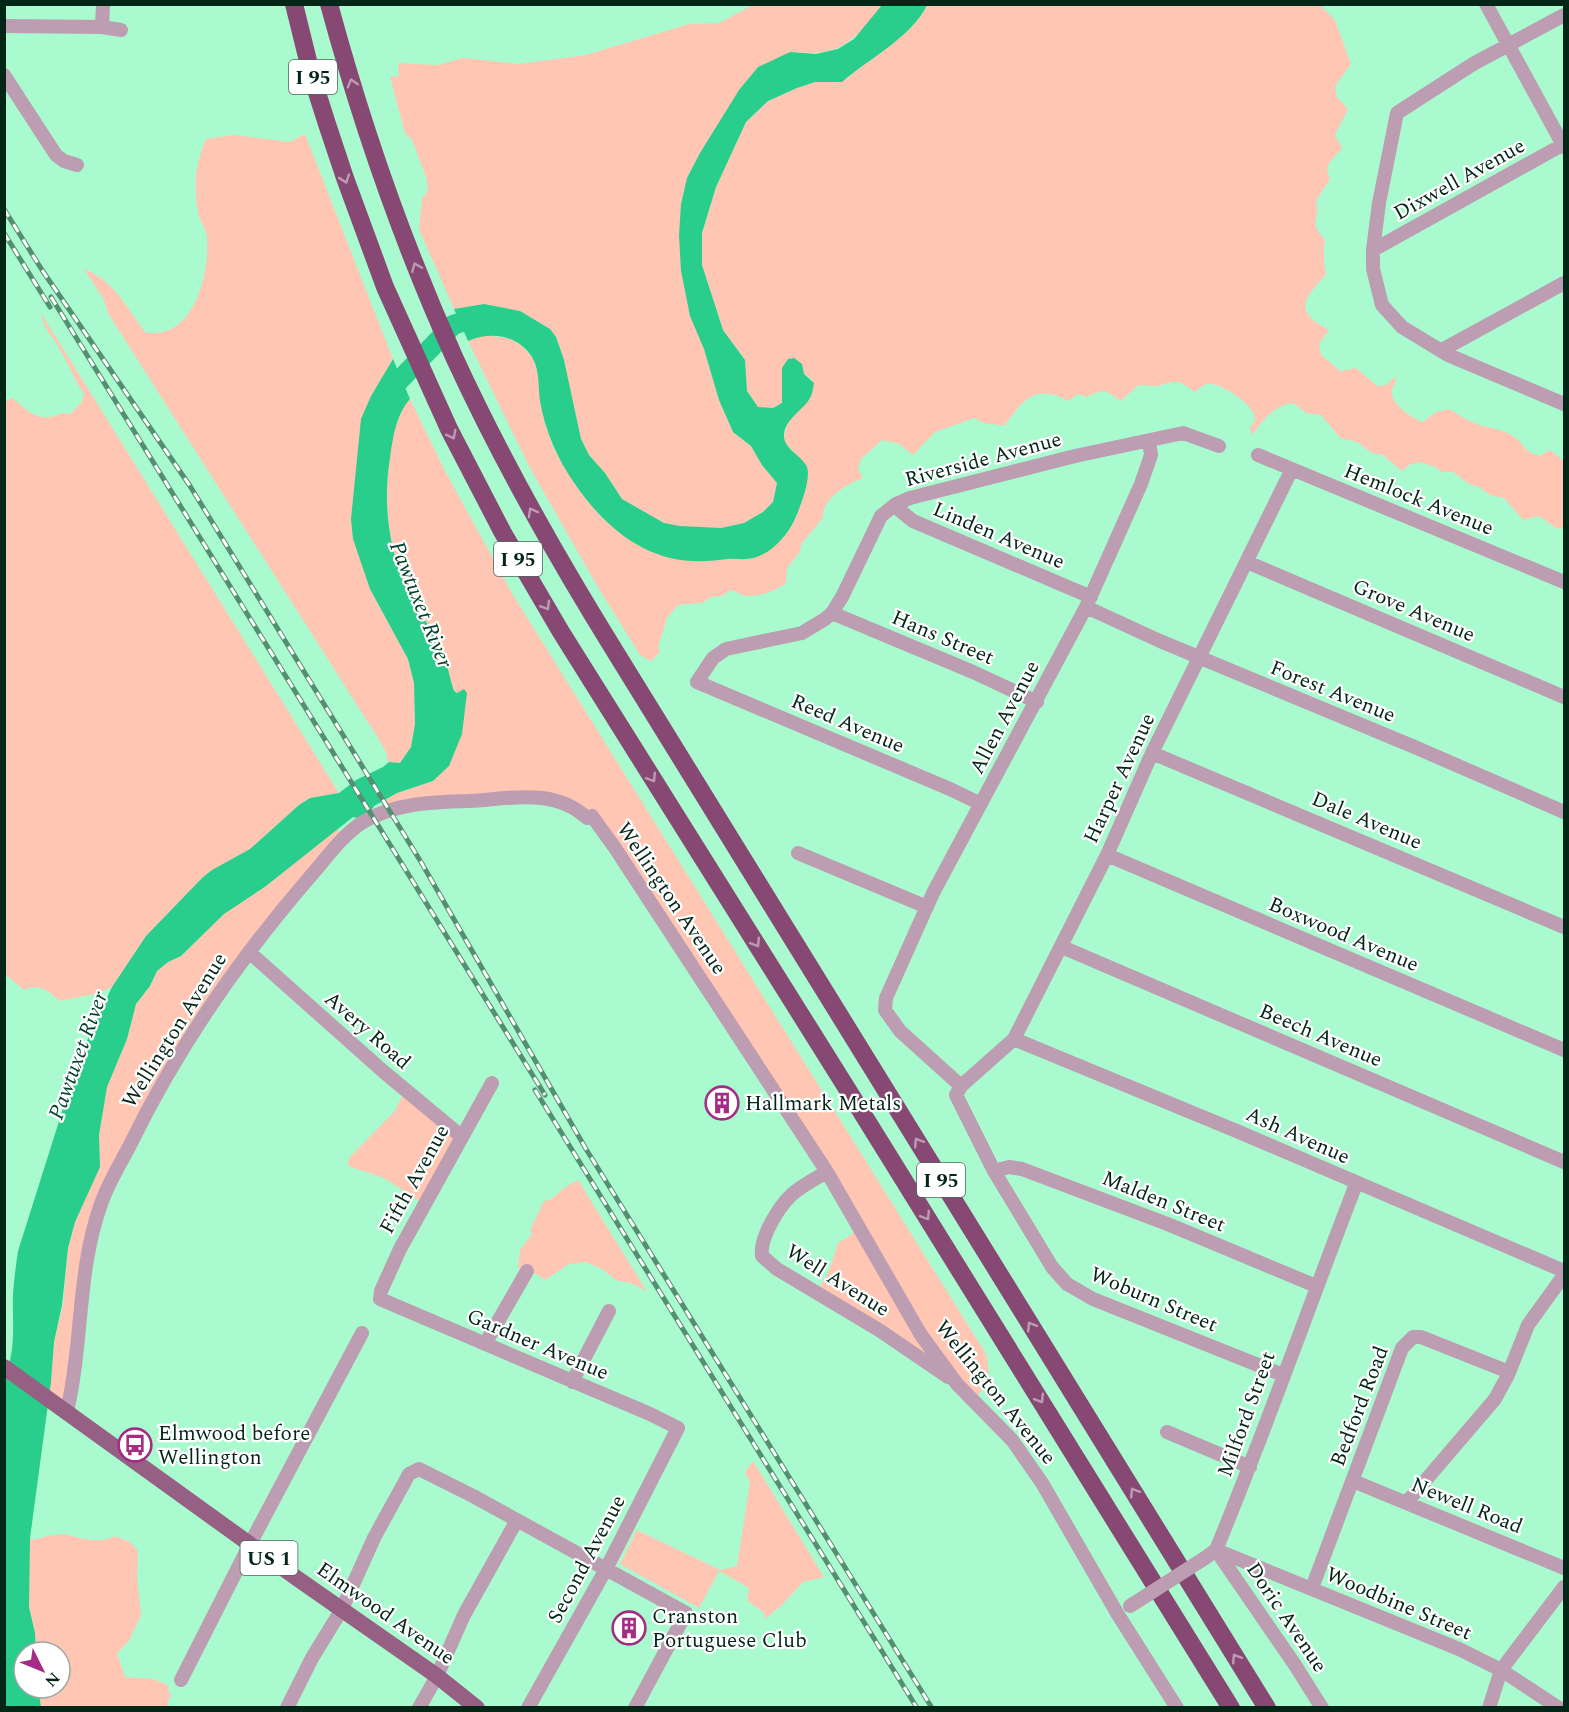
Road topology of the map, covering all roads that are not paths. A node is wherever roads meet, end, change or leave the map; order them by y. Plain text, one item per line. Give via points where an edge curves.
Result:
1 (103, 4) edge
2 (292, 4) edge
3 (329, 4) edge
4 (1486, 4) edge
5 (1564, 15) edge
6 (4, 26) edge
7 (102, 27) junction
8 (121, 30) dead end
9 (1509, 46) junction
10 (4, 75) edge
11 (1564, 146) edge
12 (77, 165) dead end
13 (1373, 250) junction
14 (1564, 282) edge
15 (1442, 350) junction
16 (1564, 404) edge
17 (1149, 441) junction
18 (1219, 446) dead end
19 (1258, 455) dead end
20 (1292, 469) junction
21 (896, 504) junction
22 (1247, 562) junction
23 (1564, 582) edge
24 (1088, 602) junction
25 (832, 613) junction
26 (1200, 658) junction
27 (697, 682) joint
28 (1564, 697) edge
29 (1037, 702) junction
30 (1152, 753) junction
31 (981, 804) junction
32 (1564, 812) edge
33 (798, 853) dead end
34 (1107, 855) junction
35 (927, 907) junction
36 (1564, 927) edge
37 (1062, 947) junction
38 (249, 952) junction
39 (1014, 1040) junction
40 (1564, 1050) edge
41 (492, 1083) dead end
42 (961, 1086) junction
43 (461, 1136) junction
44 (1564, 1162) edge
45 (994, 1171) junction
46 (827, 1172) junction
47 (1356, 1184) junction
48 (527, 1271) dead end
49 (1564, 1273) edge
50 (1316, 1286) junction
51 (380, 1299) joint
52 (609, 1311) dead end
53 (362, 1333) dead end
54 (485, 1344) junction
55 (4, 1367) edge
56 (1509, 1372) junction
57 (1283, 1376) junction
58 (572, 1382) junction
59 (957, 1384) junction
60 (64, 1409) junction
61 (678, 1428) joint
62 (1167, 1432) dead end
63 (1250, 1467) junction
64 (1353, 1481) junction
65 (1407, 1502) junction
66 (517, 1520) junction
67 (250, 1544) junction
68 (1210, 1554) junction
69 (1564, 1568) edge
70 (606, 1569) junction
71 (1564, 1587) edge
72 (1312, 1588) junction
73 (342, 1609) junction
74 (1118, 1612) junction
75 (1501, 1670) junction
76 (437, 1676) junction
77 (181, 1680) dead end
78 (287, 1707) edge
79 (419, 1707) edge
80 (477, 1707) edge
81 (528, 1707) edge
82 (635, 1707) edge
83 (1177, 1707) edge
84 (1231, 1707) edge
85 (1267, 1707) edge
86 (1322, 1707) edge
87 (1489, 1707) edge
88 (1559, 1707) edge

1 - 7 street
2 -> 84 highway, I 95 via 345,178 385,287 449,429 503,533
85 -> 3 highway, I 95 via 579,594 517,484 455,358 416,267 375,158
4 - 9 street
5 - 9 street
6 - 7 street
7 - 8 street
9 - 11 street
9 - 13 street via 1473,64 1397,113
10 - 12 street via 56,155
11 - 13 street, Dixwell Avenue
13 - 15 street via 1373,269 1382,305 1401,327
14 - 15 street
15 - 16 street
17 - 18 street, Riverside Avenue via 1183,433
17 - 21 street, Riverside Avenue via 1064,459
17 - 24 street, Allen Avenue via 1151,455 1141,484
19 - 20 street, Hemlock Avenue
20 - 22 street, Harper Avenue
20 - 23 street, Hemlock Avenue
21 - 24 street, Linden Avenue via 913,520
21 - 25 street, Riverside Avenue via 881,516
22 - 26 street, Harper Avenue
22 - 28 street, Grove Avenue
24 - 26 street, Forest Avenue
24 - 29 street, Allen Avenue
25 - 27 street, Riverside Avenue via 802,633 726,649 713,658
25 - 29 street, Hans Street
26 - 30 street, Harper Avenue
26 - 32 street, Forest Avenue
27 - 31 street, Reed Avenue
29 - 31 street, Allen Avenue
30 - 34 street, Harper Avenue
30 - 36 street, Dale Avenue
31 - 35 street, Allen Avenue
33 - 35 street
34 - 37 street, Harper Avenue
34 - 40 street, Boxwood Avenue
35 - 42 street, Allen Avenue via 886,998 885,1010 900,1031
37 - 39 street, Harper Avenue
37 - 44 street, Beech Avenue
38 - 43 street, Avery Road
38 - 46 street, Wellington Avenue via 346,837 381,812 421,803 530,797 554,800 587,818 592,816
38 - 60 street, Wellington Avenue via 155,1094 101,1203 89,1249 76,1363
39 - 42 street, Harper Avenue
39 - 47 street, Ash Avenue
41 - 43 street, Fifth Avenue
42 - 45 street via 956,1095
43 - 51 street, Fifth Avenue via 400,1249
45 - 50 street, Malden Street via 1022,1169
45 - 57 street, Woburn Street via 1052,1267 1067,1284 1093,1299
46 - 59 street, Wellington Avenue via 915,1325
46 - 59 street, Well Avenue via 786,1198 761,1246 762,1256
47 - 49 street, Ash Avenue
47 - 50 street, Milford Street
48 - 54 street
49 - 56 street via 1528,1325
50 - 57 street, Milford Street
51 - 54 street, Gardner Avenue
52 - 58 street
53 - 67 street
54 - 58 street, Gardner Avenue
55 - 60 main road, Elmwood Avenue / US 1
56 - 64 street, Bedford Road via 1413,1337 1399,1354
56 - 65 street via 1495,1399
57 - 63 street, Milford Street
58 - 61 street, Gardner Avenue
59 - 74 street, Wellington Avenue via 1012,1440
60 - 67 main road, Elmwood Avenue / US 1
61 - 70 street, Second Avenue
62 - 63 street
63 - 68 street, Milford Street
64 - 65 street, Newell Road
64 - 72 street, Bedford Road
65 - 69 street, Newell Road
66 - 70 street
66 - 73 street via 431,1474 419,1469 412,1472 374,1538
66 - 76 street via 464,1615
67 - 73 main road, Elmwood Avenue / US 1
67 - 77 street
68 - 72 street, Woodbine Street
68 - 74 street, bridge
68 - 86 street, Doric Avenue via 1295,1665
70 - 81 street, Second Avenue
70 - 82 street via 686,1613
71 - 75 street
72 - 75 street, Woodbine Street
73 - 76 main road, Elmwood Avenue / US 1
73 - 78 street
74 - 83 street, Wellington Avenue
75 - 87 street
75 - 88 street, Woodbine Street
76 - 79 street
76 - 80 main road, Elmwood Avenue / US 1

